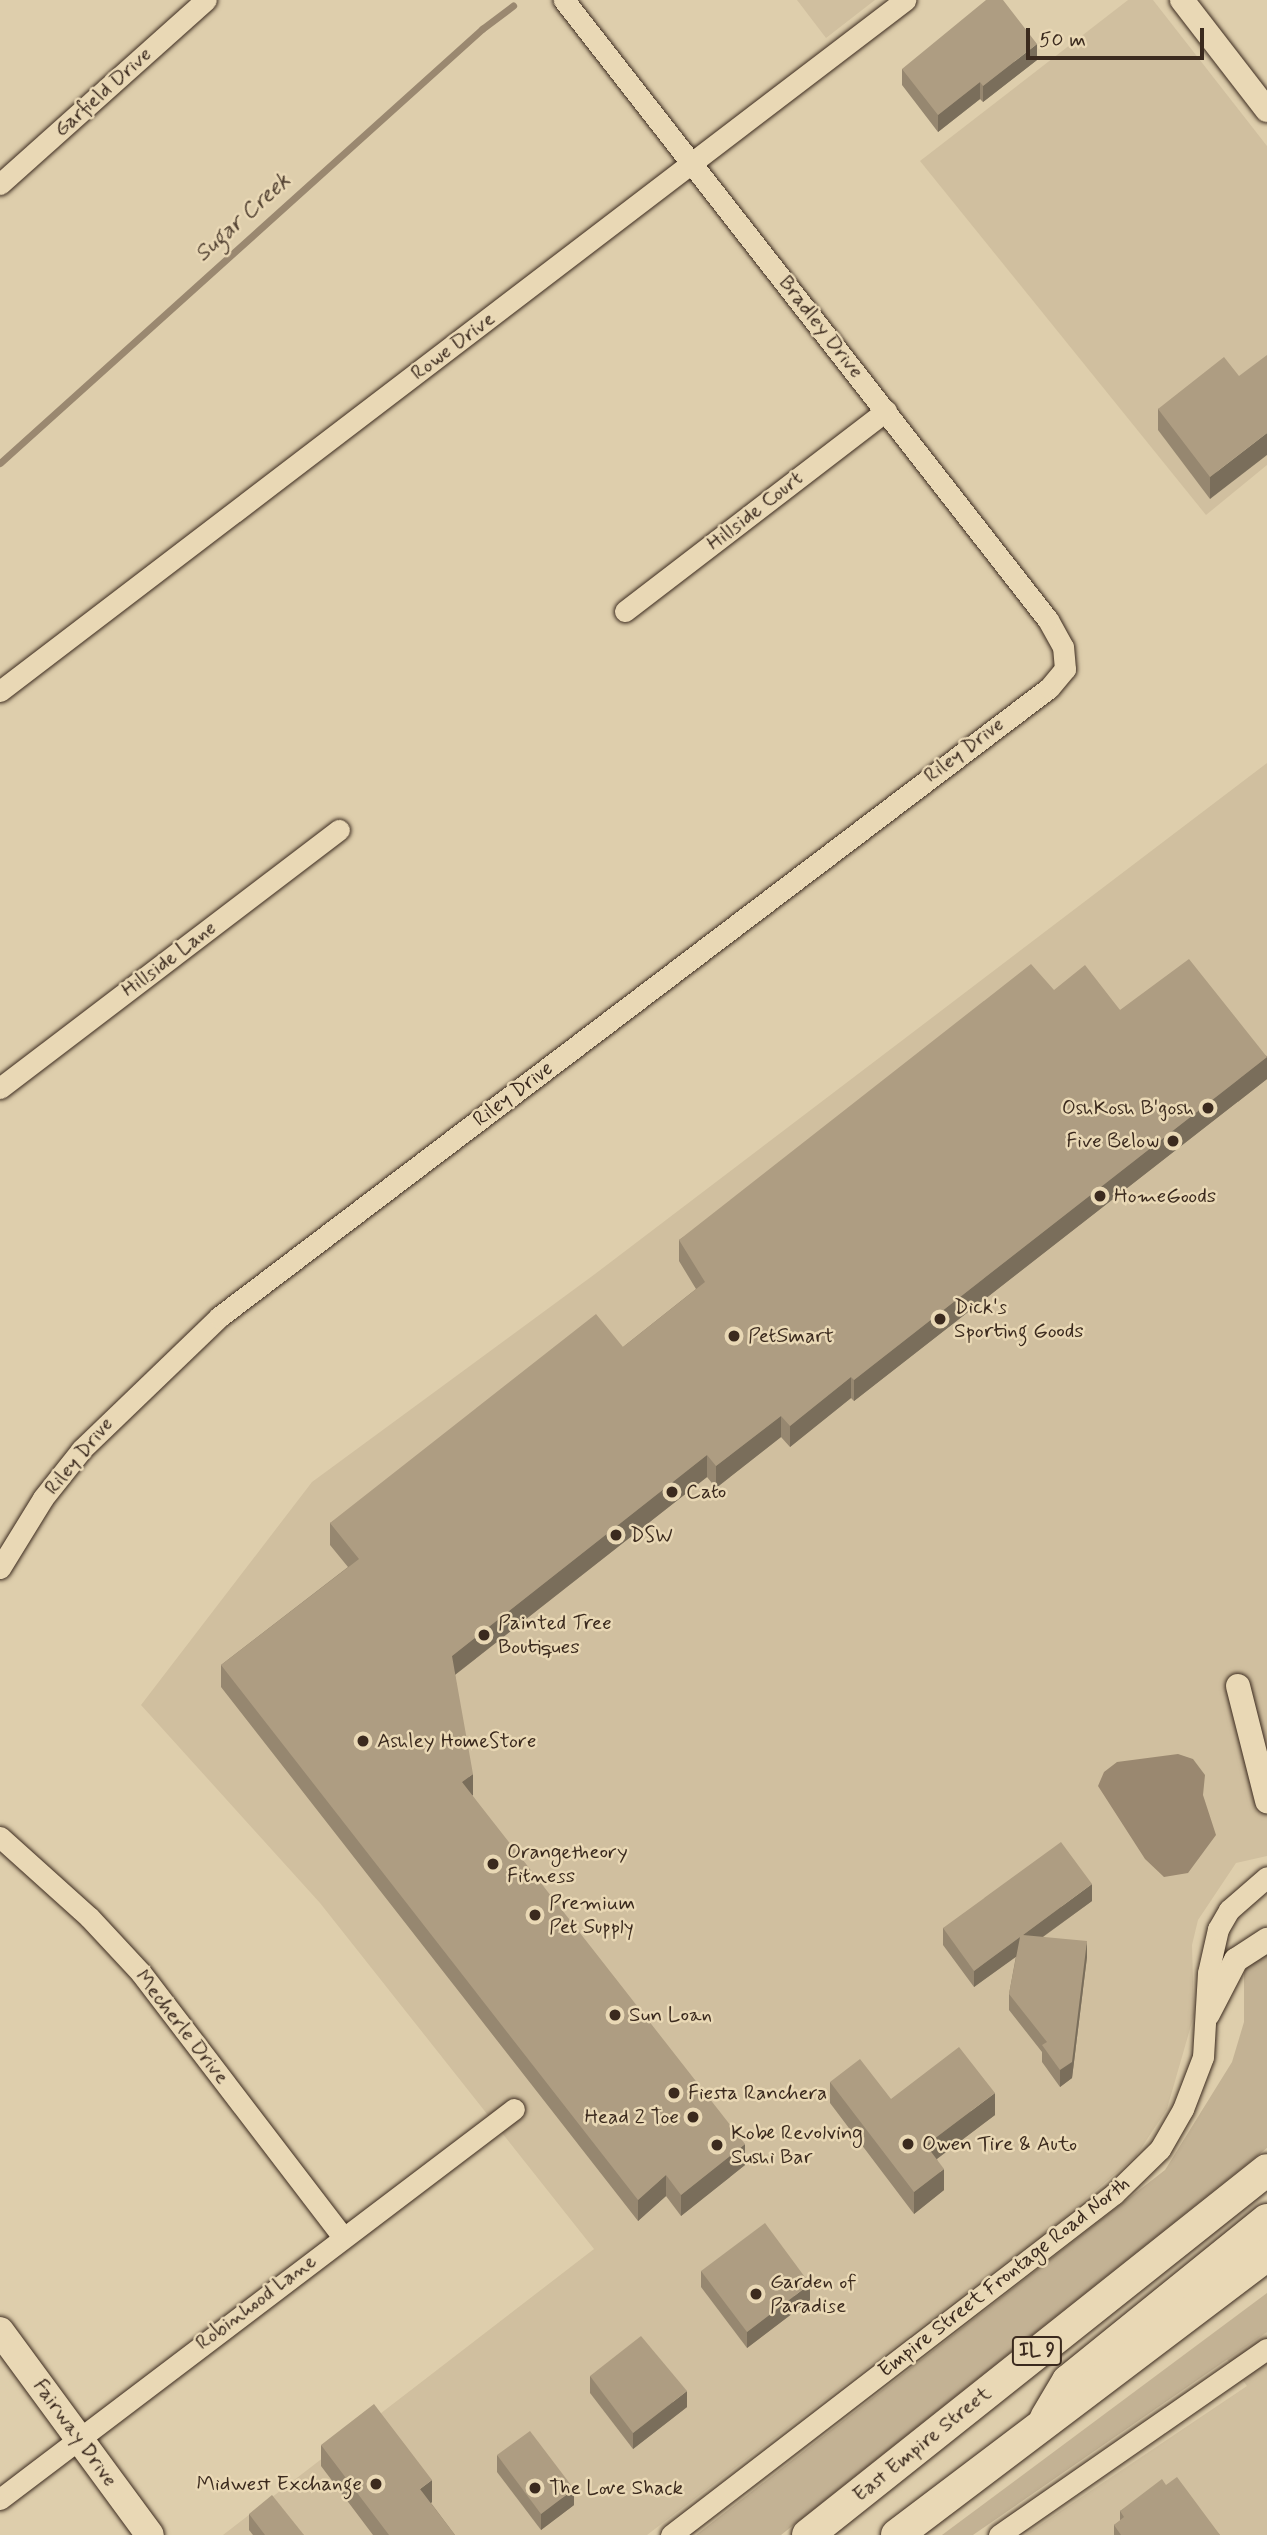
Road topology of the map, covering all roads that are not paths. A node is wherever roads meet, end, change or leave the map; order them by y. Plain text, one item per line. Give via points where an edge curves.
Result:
1 (206, 0) edge
2 (564, 0) edge
3 (905, 0) edge
4 (1182, 0) edge
5 (1267, 110) edge
6 (692, 161) junction
7 (0, 184) edge
8 (886, 411) junction
9 (625, 611) dead end
10 (1065, 662) joint
11 (0, 691) edge
12 (339, 830) dead end
13 (0, 1088) edge
14 (0, 1568) edge
15 (1238, 1686) dead end
16 (1267, 1801) edge
17 (0, 1837) edge
18 (1267, 1877) edge
19 (1267, 1940) edge
20 (1208, 2014) junction
21 (514, 2109) dead end
22 (1267, 2170) edge
23 (1267, 2220) edge
24 (342, 2236) junction
25 (1267, 2255) edge
26 (0, 2331) edge
27 (1264, 2357) edge
28 (1037, 2434) junction
29 (80, 2437) junction
30 (0, 2499) edge
31 (150, 2535) edge
32 (671, 2535) edge
33 (808, 2535) edge
34 (897, 2535) edge
35 (999, 2535) edge

1 - 7 street, Garfield Drive
2 - 6 street, Bradley Drive
3 - 6 street, Rowe Drive
4 - 5 street
6 - 8 street, Bradley Drive
6 - 11 street, Rowe Drive
8 - 9 street, Hillside Court
8 - 10 street, Bradley Drive via 1048,620
10 - 14 street, Riley Drive via 1062,674 1049,688 219,1317 82,1449 43,1498
12 - 13 street, Hillside Lane
15 - 16 street
17 - 24 street, Mecherle Drive via 89,1917 141,1973
18 - 20 street, Empire Street Frontage Road North via 1229,1910 1218,1929 1208,1973
19 - 20 street via 1236,1960
20 - 32 street, Empire Street Frontage Road North via 1196,2081 1160,2150 1138,2172
21 - 24 street, Robinhood Lane
22 - 33 main road, East Empire Street / IL 9
23 - 28 main road via 1068,2381
24 - 29 street, Robinhood Lane
25 - 28 main road
26 - 29 main road, Fairway Drive
27 - 35 street
28 - 34 main road
29 - 30 street, Robinhood Lane
29 - 31 main road, Fairway Drive

